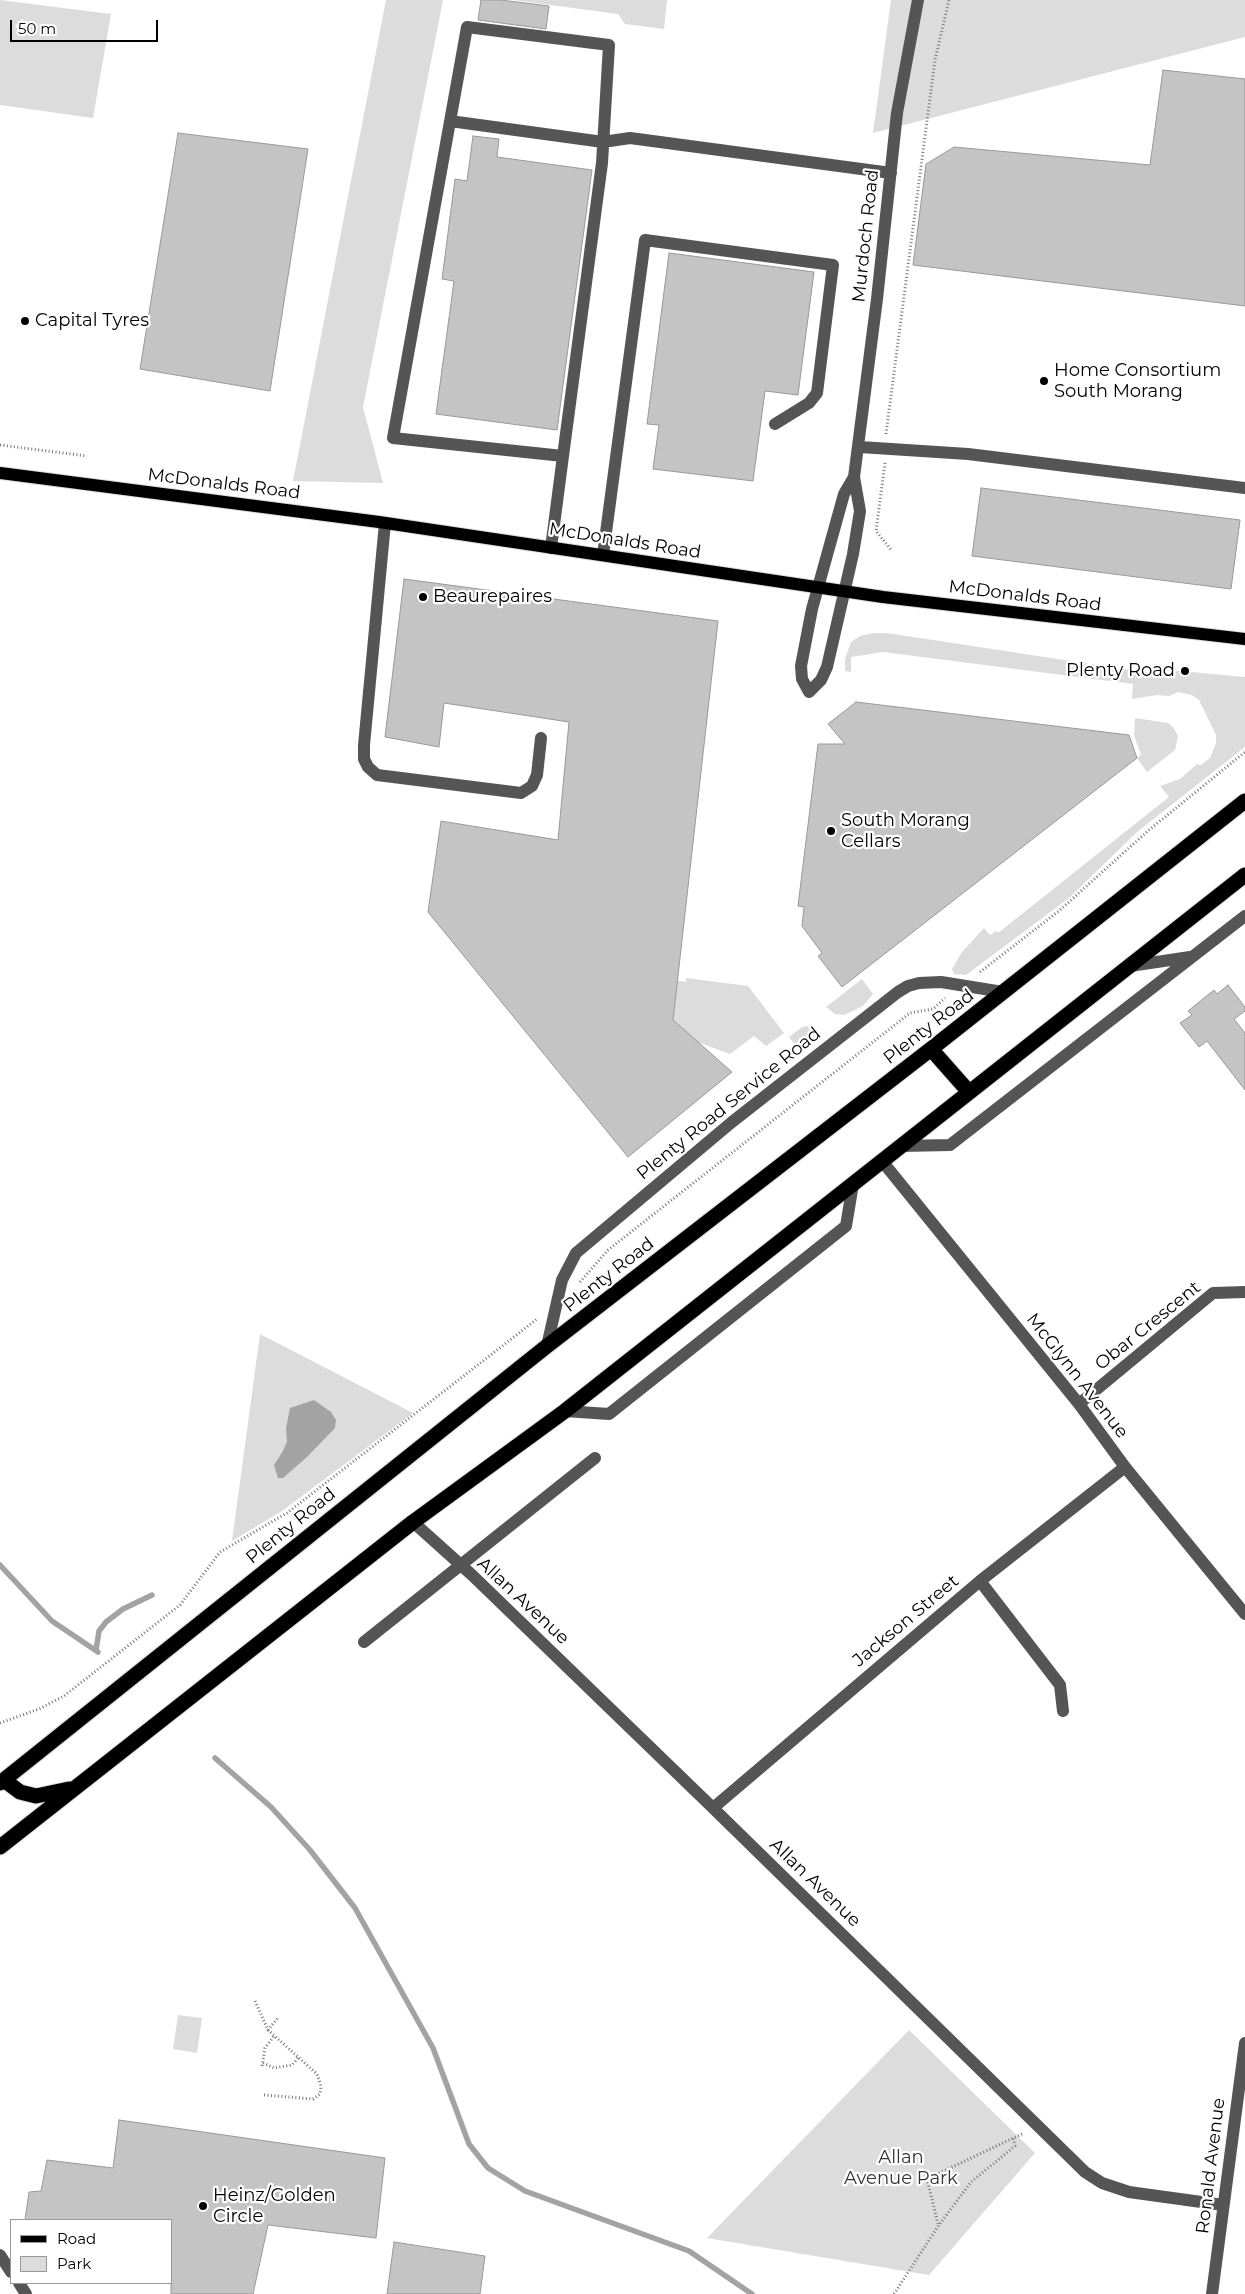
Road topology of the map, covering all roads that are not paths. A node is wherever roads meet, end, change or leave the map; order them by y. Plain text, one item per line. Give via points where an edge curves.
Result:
1 (918, 0) edge
2 (450, 121) junction
3 (603, 142) junction
4 (891, 172) junction
5 (775, 424) dead end
6 (860, 447) junction
7 (563, 456) junction
8 (0, 473) edge
9 (854, 477) junction
10 (1245, 488) edge
11 (385, 523) junction
12 (551, 548) junction
13 (602, 555) junction
14 (817, 587) junction
15 (845, 592) junction
16 (1245, 639) edge
17 (541, 738) dead end
18 (1245, 801) edge
19 (1245, 875) edge
20 (1245, 916) edge
21 (1192, 956) junction
22 (1130, 966) junction
23 (1003, 992) junction
24 (931, 1049) junction
25 (970, 1092) junction
26 (901, 1146) junction
27 (882, 1161) junction
28 (852, 1184) junction
29 (1245, 1292) edge
30 (547, 1346) junction
31 (1079, 1404) junction
32 (565, 1411) junction
33 (595, 1458) dead end
34 (1125, 1467) junction
35 (413, 1522) junction
36 (460, 1566) junction
37 (980, 1581) junction
38 (1245, 1614) edge
39 (364, 1642) dead end
40 (1063, 1711) dead end
41 (2, 1782) edge
42 (78, 1787) junction
43 (713, 1808) junction
44 (0, 1847) edge
45 (1245, 2043) edge
46 (1223, 2205) junction
47 (0, 2255) edge
48 (10, 2270) edge
49 (1212, 2294) edge

1 - 4 street, Murdoch Road
2 - 3 street
2 - 3 street via 467,27 609,45
2 - 7 street via 393,438
3 - 4 street via 630,138
3 - 7 street
4 - 6 street, Murdoch Road
5 - 13 street via 809,403 817,393 833,265 645,240
6 - 9 street, Murdoch Road
6 - 10 street via 977,454
7 - 12 street
8 - 11 main road, McDonalds Road
9 - 14 street, Murdoch Road via 844,494
9 - 15 street, Murdoch Road via 860,511
11 - 12 main road, McDonalds Road
11 - 17 street via 364,745 364,759 368,767 377,775 521,793 532,786 537,775
12 - 13 main road, McDonalds Road
13 - 14 main road, McDonalds Road
14 - 15 main road, McDonalds Road
14 - 15 street, Murdoch Road via 801,666 802,680 809,692 821,680 826,667
15 - 16 main road, McDonalds Road
18 - 23 highway, Plenty Road
19 - 22 highway
20 - 21 street
21 - 22 street
21 - 26 street via 950,1145
22 - 25 highway
23 - 24 highway, Plenty Road
23 - 30 street, Plenty Road Service Road via 941,982 918,983 898,992 732,1122 576,1254 562,1280
24 - 25 highway
24 - 30 highway, Plenty Road
25 - 26 highway
26 - 27 highway
27 - 28 highway
27 - 31 street, McGlynn Avenue
28 - 32 highway
28 - 32 street via 846,1226 616,1408 608,1414
29 - 31 street, Obar Crescent via 1213,1293
30 - 41 highway, Plenty Road
31 - 34 street, McGlynn Avenue
32 - 35 highway
33 - 36 street
34 - 37 street, Jackson Street
34 - 38 street, McGlynn Avenue
35 - 36 street, Allan Avenue
35 - 42 highway
36 - 39 street
36 - 43 street, Allan Avenue
37 - 40 street via 1060,1685
37 - 43 street, Jackson Street
41 - 42 highway via 36,1796
42 - 44 highway
43 - 46 street, Allan Avenue via 1085,2172 1102,2183 1129,2192
45 - 46 street, Ronald Avenue
46 - 49 street, Ronald Avenue
47 - 48 street

